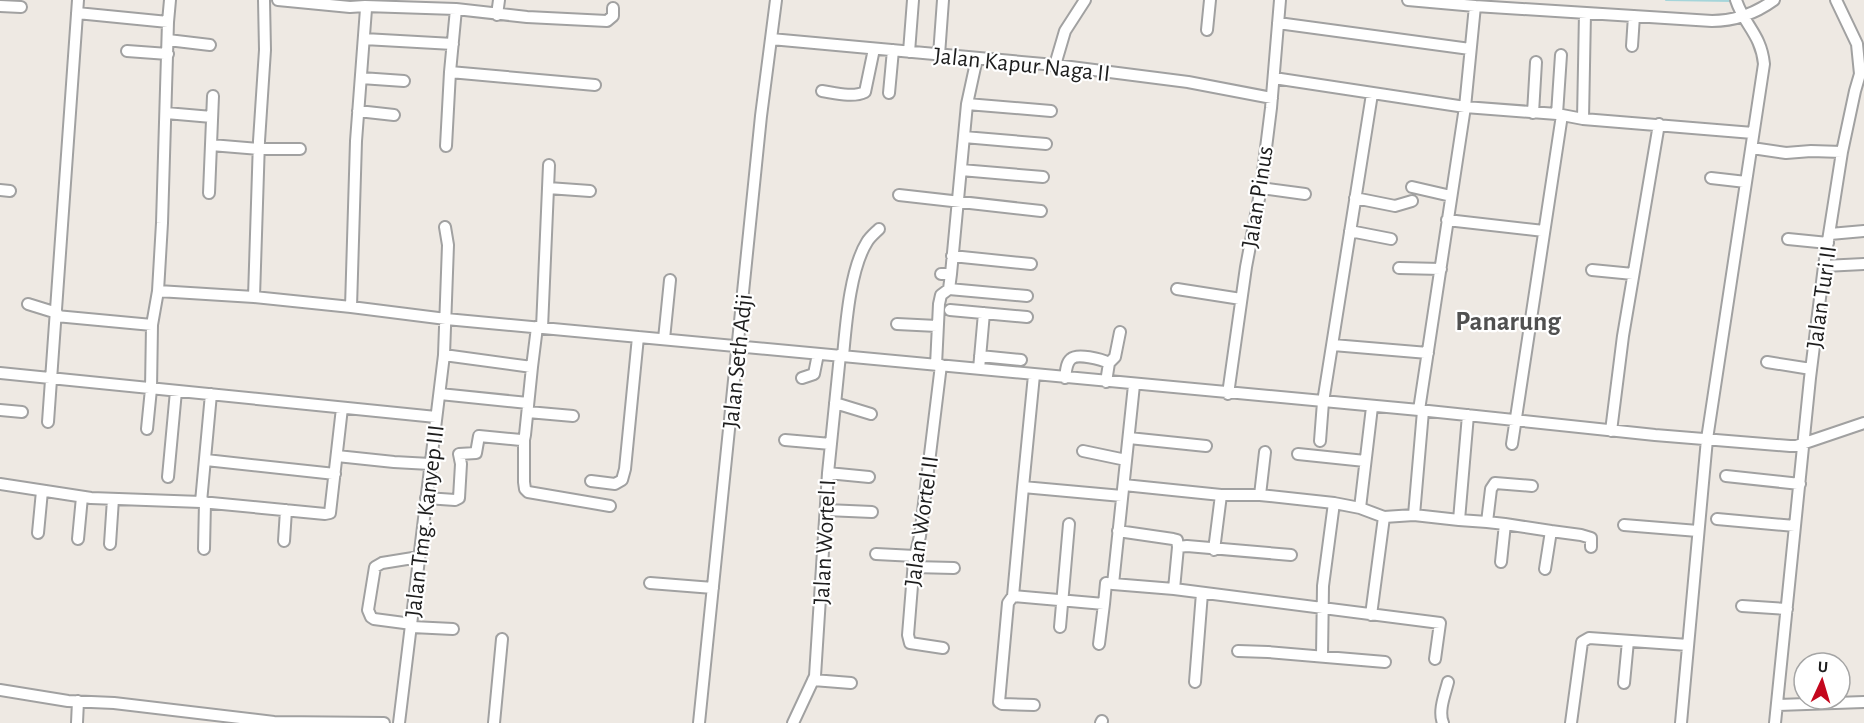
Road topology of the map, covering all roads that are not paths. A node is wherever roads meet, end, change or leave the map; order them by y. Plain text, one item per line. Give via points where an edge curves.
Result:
1 (78, 0) edge
2 (170, 0) edge
3 (264, 0) edge
4 (278, 0) edge
5 (499, 0) edge
6 (776, 0) edge
7 (913, 0) edge
8 (943, 0) edge
9 (1085, 0) edge
10 (1210, 0) edge
11 (1280, 0) edge
12 (1408, 0) edge
13 (1774, 0) edge
14 (1836, 0) edge
15 (0, 6) edge
16 (365, 6) junction
17 (1474, 6) junction
18 (21, 7) dead end
19 (1739, 7) edge
20 (456, 9) junction
21 (613, 9) dead end
22 (77, 13) junction
23 (1585, 13) junction
24 (497, 15) junction
25 (1634, 16) junction
26 (168, 22) junction
27 (1278, 23) junction
28 (1207, 30) dead end
29 (168, 39) junction
30 (364, 39) junction
31 (771, 39) junction
32 (453, 44) junction
33 (210, 45) dead end
34 (1632, 46) dead end
35 (874, 49) junction
36 (1470, 49) junction
37 (127, 51) dead end
38 (893, 51) junction
39 (909, 52) junction
40 (168, 54) junction
41 (1862, 54) edge
42 (939, 55) junction
43 (1561, 55) dead end
44 (977, 58) junction
45 (1536, 62) dead end
46 (1054, 65) junction
47 (450, 72) junction
48 (361, 78) junction
49 (1274, 78) junction
50 (404, 81) dead end
51 (1861, 83) edge
52 (595, 85) dead end
53 (822, 91) dead end
54 (889, 93) dead end
55 (1372, 94) junction
56 (213, 96) dead end
57 (1272, 99) junction
58 (967, 104) junction
59 (1465, 107) junction
60 (358, 111) junction
61 (1051, 111) dead end
62 (166, 113) junction
63 (1533, 113) junction
64 (394, 115) dead end
65 (1560, 115) junction
66 (212, 117) junction
67 (1583, 119) junction
68 (1659, 124) junction
69 (1753, 133) junction
70 (964, 137) junction
71 (1046, 144) dead end
72 (211, 146) junction
73 (446, 146) dead end
74 (1752, 148) junction
75 (259, 149) junction
76 (300, 149) dead end
77 (1842, 152) junction
78 (549, 165) dead end
79 (961, 170) junction
80 (1043, 177) dead end
81 (1711, 178) dead end
82 (1746, 182) junction
83 (1412, 187) dead end
84 (548, 188) junction
85 (1261, 188) junction
86 (590, 190) dead end
87 (209, 193) dead end
88 (1305, 194) dead end
89 (899, 195) dead end
90 (1452, 196) junction
91 (1355, 198) junction
92 (1412, 201) dead end
93 (958, 203) junction
94 (1041, 211) dead end
95 (1447, 220) junction
96 (445, 226) dead end
97 (879, 228) dead end
98 (1350, 231) junction
99 (1544, 231) junction
100 (1864, 231) edge
101 (1391, 239) dead end
102 (1788, 239) dead end
103 (1829, 239) junction
104 (952, 256) junction
105 (1031, 264) dead end
106 (1864, 264) edge
107 (1824, 266) junction
108 (1399, 268) dead end
109 (1441, 269) junction
110 (1592, 270) dead end
111 (1633, 274) junction
112 (670, 280) dead end
113 (949, 289) junction
114 (1177, 289) dead end
115 (158, 291) junction
116 (1027, 296) dead end
117 (254, 297) junction
118 (1241, 299) junction
119 (28, 304) dead end
120 (351, 307) junction
121 (951, 310) dead end
122 (57, 314) junction
123 (984, 314) junction
124 (1027, 317) dead end
125 (446, 319) junction
126 (152, 324) junction
127 (897, 324) dead end
128 (937, 326) junction
129 (540, 327) junction
130 (1120, 332) dead end
131 (638, 337) junction
132 (664, 339) junction
133 (1333, 345) junction
134 (738, 347) junction
135 (1428, 353) junction
136 (818, 354) junction
137 (444, 355) junction
138 (841, 356) junction
139 (980, 356) junction
140 (1021, 360) dead end
141 (1767, 362) dead end
142 (1109, 363) junction
143 (939, 365) junction
144 (532, 367) junction
145 (979, 369) junction
146 (1811, 369) junction
147 (0, 373) edge
148 (1034, 375) junction
149 (802, 378) dead end
150 (1065, 378) junction
151 (51, 379) junction
152 (1106, 382) junction
153 (1134, 385) junction
154 (151, 389) junction
155 (176, 391) junction
156 (212, 394) junction
157 (440, 394) junction
158 (1228, 394) junction
159 (1323, 402) junction
160 (835, 403) junction
161 (1372, 407) junction
162 (342, 408) junction
163 (528, 408) junction
164 (0, 410) edge
165 (1421, 410) junction
166 (22, 412) dead end
167 (871, 414) dead end
168 (1468, 415) junction
169 (573, 416) dead end
170 (436, 417) junction
171 (1516, 421) junction
172 (48, 422) dead end
173 (1864, 423) edge
174 (147, 429) dead end
175 (1611, 430) junction
176 (1129, 438) junction
177 (1707, 439) junction
178 (525, 440) junction
179 (785, 440) dead end
180 (1320, 441) dead end
181 (1804, 442) junction
182 (831, 444) junction
183 (1512, 444) dead end
184 (1206, 446) dead end
185 (1083, 451) dead end
186 (1265, 452) dead end
187 (1298, 454) dead end
188 (337, 456) junction
189 (206, 460) junction
190 (1126, 460) junction
191 (1365, 461) junction
192 (430, 464) junction
193 (828, 472) junction
194 (335, 474) junction
195 (1726, 476) dead end
196 (168, 477) dead end
197 (869, 477) dead end
198 (591, 481) dead end
199 (0, 484) edge
200 (1800, 484) junction
201 (1532, 486) dead end
202 (1023, 487) junction
203 (42, 491) junction
204 (1123, 491) junction
205 (1221, 495) junction
206 (1260, 495) junction
207 (82, 497) junction
208 (426, 498) junction
209 (113, 499) junction
210 (203, 502) junction
211 (1334, 503) junction
212 (610, 506) dead end
213 (1360, 508) junction
214 (286, 510) junction
215 (826, 510) junction
216 (872, 512) dead end
217 (1414, 515) junction
218 (1384, 516) junction
219 (1717, 519) dead end
220 (1459, 520) junction
221 (1487, 522) junction
222 (1070, 524) dead end
223 (1505, 524) junction
224 (1624, 525) dead end
225 (1795, 526) junction
226 (1118, 531) junction
227 (1551, 531) junction
228 (1698, 531) junction
229 (38, 533) dead end
230 (78, 539) dead end
231 (284, 541) dead end
232 (110, 544) dead end
233 (1591, 547) dead end
234 (1178, 548) junction
235 (204, 549) dead end
236 (1214, 550) junction
237 (876, 554) dead end
238 (1291, 555) dead end
239 (419, 557) junction
240 (914, 562) junction
241 (1501, 562) dead end
242 (954, 568) dead end
243 (1545, 569) dead end
244 (650, 583) dead end
245 (1113, 584) junction
246 (713, 588) junction
247 (1174, 589) junction
248 (1202, 593) junction
249 (1013, 596) junction
250 (1061, 601) junction
251 (1104, 604) junction
252 (1787, 605) junction
253 (1742, 606) dead end
254 (1323, 610) junction
255 (1371, 615) junction
256 (412, 626) junction
257 (1060, 627) dead end
258 (453, 629) dead end
259 (502, 639) dead end
260 (1628, 642) junction
261 (1099, 644) dead end
262 (1688, 645) junction
263 (943, 648) dead end
264 (1238, 651) dead end
265 (1322, 656) junction
266 (1435, 659) dead end
267 (1385, 662) dead end
268 (813, 680) junction
269 (1195, 682) dead end
270 (1448, 682) dead end
271 (851, 683) dead end
272 (1624, 684) dead end
273 (0, 690) edge
274 (78, 701) junction
275 (1864, 702) edge
276 (1034, 705) dead end
277 (1777, 705) junction
278 (76, 723) edge
279 (384, 723) edge
280 (399, 723) edge
281 (494, 723) edge
282 (699, 723) edge
283 (793, 723) edge
284 (1443, 723) edge
285 (1570, 723) edge
286 (1681, 723) edge
287 (1775, 723) edge

1 - 22 street
2 - 26 street
3 - 75 street
4 - 16 street
5 - 24 street
6 - 31 street, Jalan Seth Adji
7 - 39 street
8 - 42 street
9 - 46 street via 1065,31
10 - 28 street
11 - 27 street, Jalan Pinus
12 - 17 street
13 - 19 street
14 - 41 street, Jalan Turi II
15 - 18 street
16 - 20 street
16 - 30 street
17 - 23 street
17 - 36 street
19 - 25 street via 1730,21
19 - 69 street via 1758,39 1764,64
20 - 24 street
20 - 32 street
21 - 24 street via 613,16 607,21
22 - 26 street
22 - 122 street
23 - 25 street
23 - 67 street
25 - 34 street
26 - 29 street
27 - 36 street
27 - 49 street, Jalan Pinus
29 - 33 street
29 - 40 street
30 - 32 street
30 - 48 street
31 - 35 street, Jalan Kapur Naga II
31 - 134 street, Jalan Seth Adji
32 - 47 street
35 - 38 street, Jalan Kapur Naga II
35 - 53 street via 862,95
36 - 59 street
37 - 40 street
38 - 39 street, Jalan Kapur Naga II
38 - 54 street
39 - 42 street, Jalan Kapur Naga II
40 - 62 street
41 - 51 street, Jalan Turi II
42 - 44 street, Jalan Kapur Naga II
43 - 65 street
44 - 46 street, Jalan Kapur Naga II
44 - 58 street, Jalan Wortel II
45 - 63 street
46 - 57 street, Jalan Kapur Naga II via 1188,82
47 - 52 street
47 - 73 street
48 - 50 street
48 - 60 street
49 - 55 street
49 - 57 street, Jalan Pinus
51 - 77 street, Jalan Turi II
55 - 59 street
55 - 91 street
56 - 66 street
57 - 85 street, Jalan Pinus
58 - 61 street
58 - 70 street, Jalan Wortel II
59 - 63 street
59 - 90 street
60 - 64 street
60 - 120 street
62 - 66 street
62 - 115 street
63 - 65 street
65 - 67 street
65 - 99 street
66 - 72 street
67 - 68 street
68 - 69 street
68 - 111 street
69 - 74 street
70 - 71 street
70 - 79 street, Jalan Wortel II
72 - 75 street
72 - 87 street
74 - 77 street via 1786,153
74 - 82 street
75 - 76 street
75 - 117 street
77 - 103 street, Jalan Turi II
78 - 84 street
79 - 80 street
79 - 93 street, Jalan Wortel II
81 - 82 street
82 - 177 street
83 - 90 street
84 - 86 street
84 - 129 street
85 - 88 street
85 - 118 street, Jalan Pinus
89 - 93 street
90 - 95 street
91 - 92 street via 1395,206
91 - 98 street
93 - 94 street
93 - 104 street, Jalan Wortel II
95 - 99 street
95 - 109 street
96 - 125 street, Jalan Tmg. Kanyep III
97 - 138 street, Jalan Wortel I via 866,242 855,273
98 - 101 street
98 - 133 street
99 - 171 street
100 - 103 street
102 - 103 street
103 - 107 street, Jalan Turi II
104 - 105 street
104 - 113 street, Jalan Wortel II via 946,274
106 - 107 street
107 - 146 street, Jalan Turi II
108 - 109 street
109 - 135 street
110 - 111 street
111 - 175 street
112 - 132 street
113 - 116 street
113 - 128 street, Jalan Wortel II via 941,295
114 - 118 street
115 - 117 street
115 - 126 street
117 - 120 street
118 - 158 street, Jalan Pinus
119 - 122 street
120 - 125 street
121 - 123 street
122 - 126 street
122 - 151 street
123 - 124 street
123 - 139 street
125 - 129 street
125 - 137 street, Jalan Tmg. Kanyep III
126 - 154 street
127 - 128 street
128 - 143 street, Jalan Wortel II
129 - 131 street
129 - 144 street
130 - 142 street via 1115,357
131 - 132 street
131 - 198 street via 622,480 615,484
132 - 134 street
133 - 135 street
133 - 159 street
134 - 136 street
134 - 246 street, Jalan Seth Adji
135 - 165 street
136 - 138 street
136 - 149 street via 814,374
137 - 144 street
137 - 157 street, Jalan Tmg. Kanyep III
138 - 143 street
138 - 160 street, Jalan Wortel I
139 - 140 street
139 - 145 street
141 - 146 street
142 - 150 street via 1099,358 1076,357 1068,363
142 - 152 street
143 - 145 street
143 - 240 street, Jalan Wortel II
144 - 163 street
145 - 148 street
146 - 181 street, Jalan Turi II
147 - 151 street
148 - 150 street
148 - 202 street
150 - 152 street
151 - 154 street
151 - 172 street
152 - 153 street
153 - 158 street
153 - 176 street
154 - 155 street
154 - 174 street
155 - 156 street
155 - 196 street
156 - 162 street
156 - 189 street
157 - 163 street
157 - 170 street, Jalan Tmg. Kanyep III
158 - 159 street
159 - 161 street
159 - 180 street
160 - 167 street
160 - 182 street, Jalan Wortel I
161 - 165 street
161 - 191 street
162 - 170 street
162 - 188 street
163 - 169 street
163 - 178 street
164 - 166 street
165 - 168 street
165 - 217 street
168 - 171 street
168 - 220 street
170 - 192 street, Jalan Tmg. Kanyep III
171 - 175 street
171 - 183 street
173 - 181 street
175 - 177 street
176 - 184 street
176 - 190 street
177 - 181 street via 1792,446
177 - 228 street
178 - 208 street via 479,436 476,453 459,454 459,498
178 - 212 street via 524,482 528,492
179 - 182 street
181 - 200 street, Jalan Turi II
182 - 193 street, Jalan Wortel I
185 - 190 street
186 - 206 street
187 - 191 street
188 - 192 street
188 - 194 street
189 - 194 street
189 - 210 street
190 - 204 street
191 - 213 street
192 - 208 street, Jalan Tmg. Kanyep III
193 - 197 street
193 - 215 street, Jalan Wortel I
194 - 214 street via 330,513
195 - 200 street
199 - 203 street
200 - 225 street, Jalan Turi II
201 - 221 street via 1495,483
202 - 204 street
202 - 249 street
203 - 207 street
203 - 229 street
204 - 205 street
204 - 226 street
205 - 206 street
205 - 236 street
206 - 211 street
207 - 209 street
207 - 230 street
208 - 239 street, Jalan Tmg. Kanyep III
209 - 210 street
209 - 232 street
210 - 214 street
210 - 235 street
211 - 213 street
211 - 254 street
213 - 218 street
214 - 231 street
215 - 216 street
215 - 268 street, Jalan Wortel I
217 - 218 street
217 - 220 street
218 - 255 street
219 - 225 street
220 - 221 street
221 - 223 street
222 - 250 street
223 - 227 street
223 - 241 street
224 - 228 street
225 - 252 street, Jalan Turi II
226 - 234 street via 1177,540
226 - 245 street
227 - 233 street via 1591,538
227 - 243 street
228 - 262 street
234 - 236 street
234 - 247 street
236 - 238 street
237 - 240 street
239 - 256 street, Jalan Tmg. Kanyep III
239 - 256 street via 375,567 368,610 374,619
240 - 242 street
240 - 263 street, Jalan Wortel II via 908,640 916,645
244 - 246 street
245 - 247 street
245 - 251 street via 1106,583
246 - 282 street, Jalan Seth Adji
247 - 248 street
248 - 254 street
248 - 269 street
249 - 250 street
249 - 276 street via 1008,603 999,702
250 - 251 street
250 - 257 street
251 - 261 street
252 - 253 street
252 - 277 street, Jalan Turi II
254 - 255 street
254 - 265 street
255 - 266 street via 1440,623
256 - 258 street
256 - 280 street, Jalan Tmg. Kanyep III
259 - 281 street
260 - 262 street
260 - 272 street
260 - 285 street via 1589,638 1582,642
262 - 286 street
264 - 265 street
265 - 267 street
268 - 271 street
268 - 283 street, Jalan Wortel I
270 - 284 street
273 - 274 street
274 - 278 street
274 - 279 street via 274,722
275 - 277 street
277 - 287 street, Jalan Turi II

